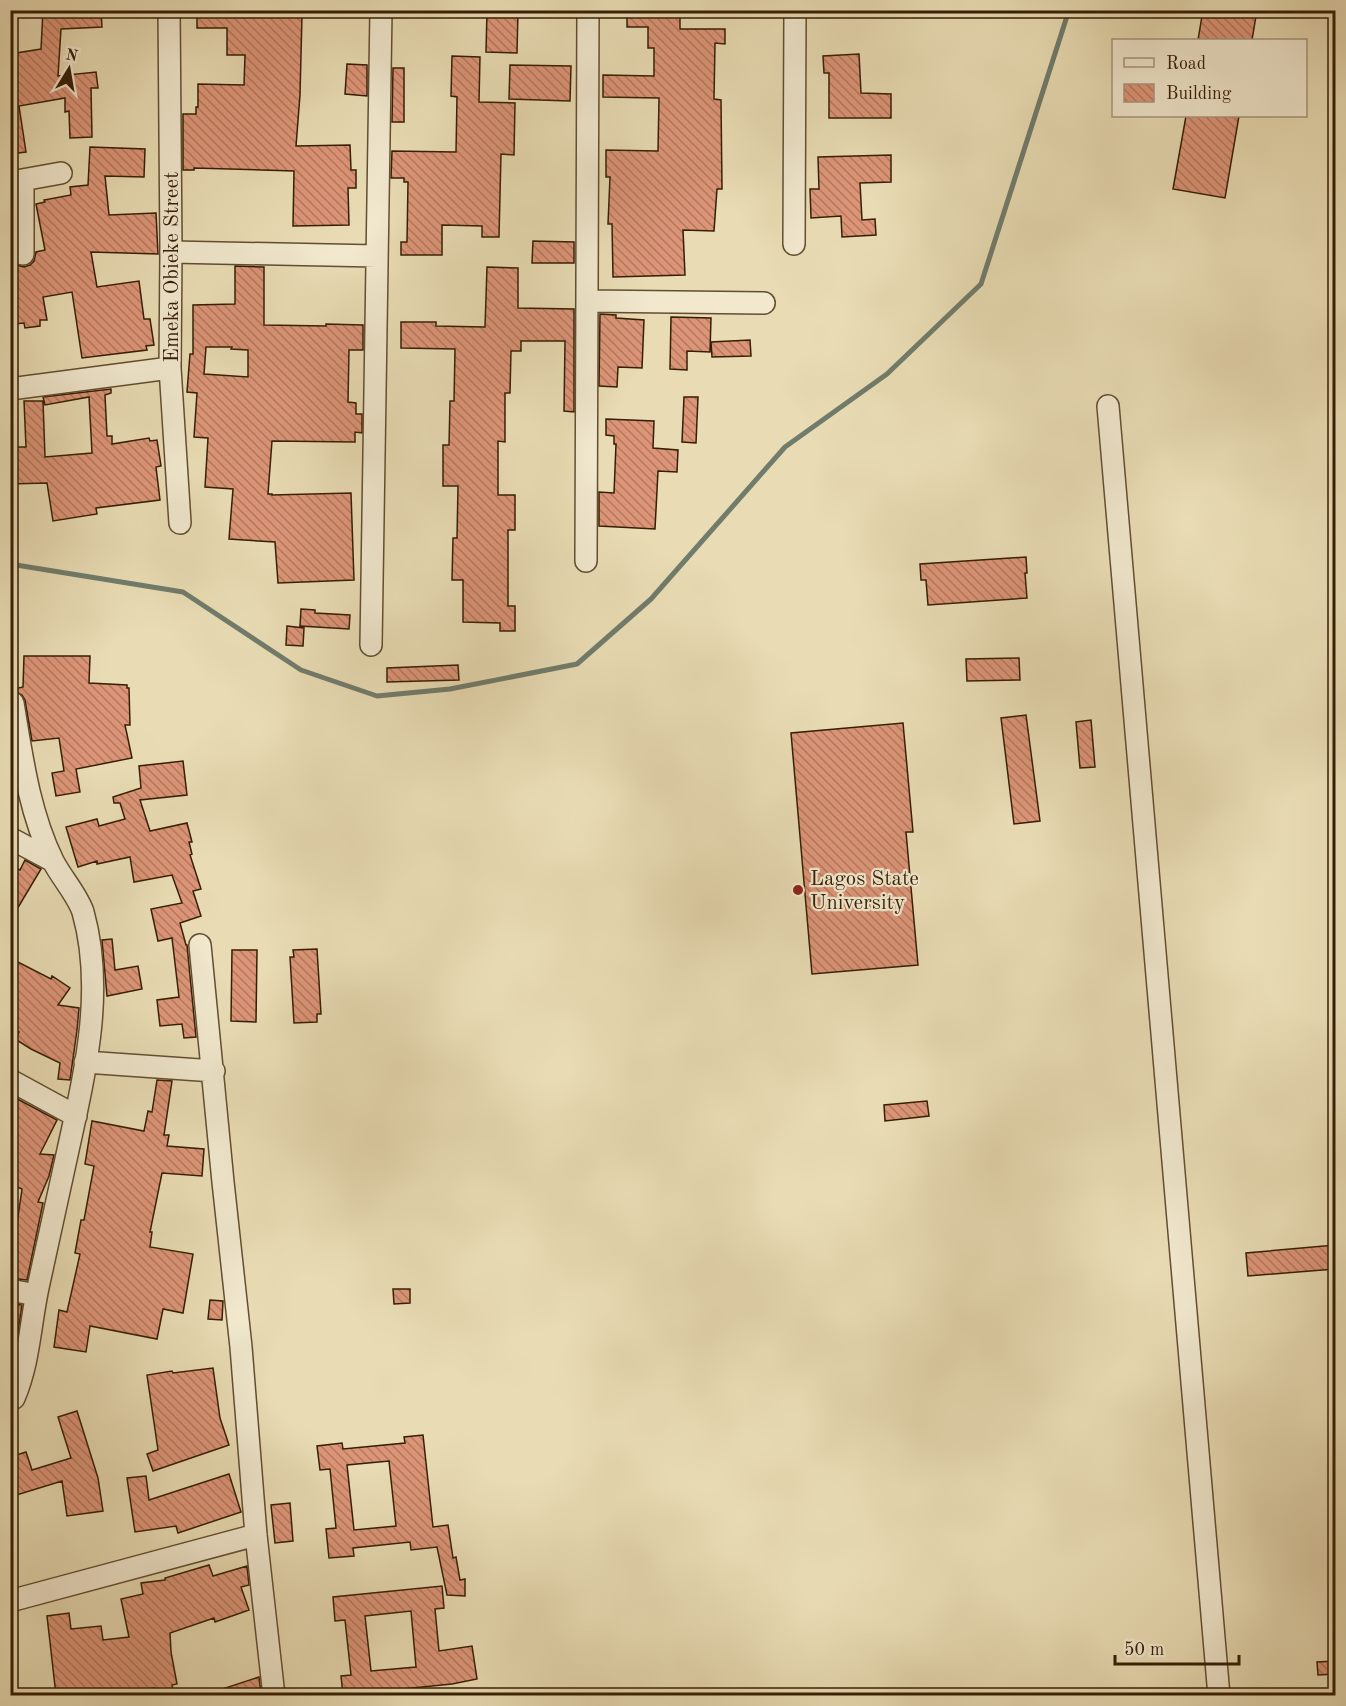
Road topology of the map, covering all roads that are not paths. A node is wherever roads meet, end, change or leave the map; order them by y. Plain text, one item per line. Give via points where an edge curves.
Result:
1 (169, 10) edge
2 (381, 10) edge
3 (588, 10) edge
4 (795, 10) edge
5 (61, 173) dead end
6 (17, 181) edge
7 (794, 244) dead end
8 (171, 252) junction
9 (23, 254) dead end
10 (377, 256) junction
11 (588, 300) junction
12 (764, 303) dead end
13 (170, 368) junction
14 (10, 389) edge
15 (1107, 406) dead end
16 (180, 523) dead end
17 (586, 561) dead end
18 (371, 645) dead end
19 (13, 703) dead end
20 (10, 838) edge
21 (53, 861) junction
22 (200, 945) dead end
23 (85, 1062) junction
24 (214, 1071) junction
25 (10, 1080) edge
26 (76, 1116) junction
27 (10, 1290) edge
28 (36, 1294) junction
29 (10, 1400) edge
30 (256, 1535) junction
31 (10, 1601) edge
32 (274, 1695) edge
33 (1219, 1695) edge

1 - 8 street, Emeka Obieke Street
2 - 10 street
3 - 11 street
4 - 7 street
5 - 6 street
6 - 9 street
8 - 10 street
8 - 13 street, Emeka Obieke Street
10 - 18 street
11 - 12 street
11 - 17 street
13 - 14 street
13 - 16 street, Emeka Obieke Street
15 - 33 street
19 - 21 street via 25,776
20 - 21 street
21 - 23 street via 82,910 90,952 93,999
22 - 24 street
23 - 24 street
23 - 26 street
24 - 30 street
25 - 26 street
26 - 28 street
27 - 28 street
28 - 29 street via 25,1369
30 - 31 street
30 - 32 street

